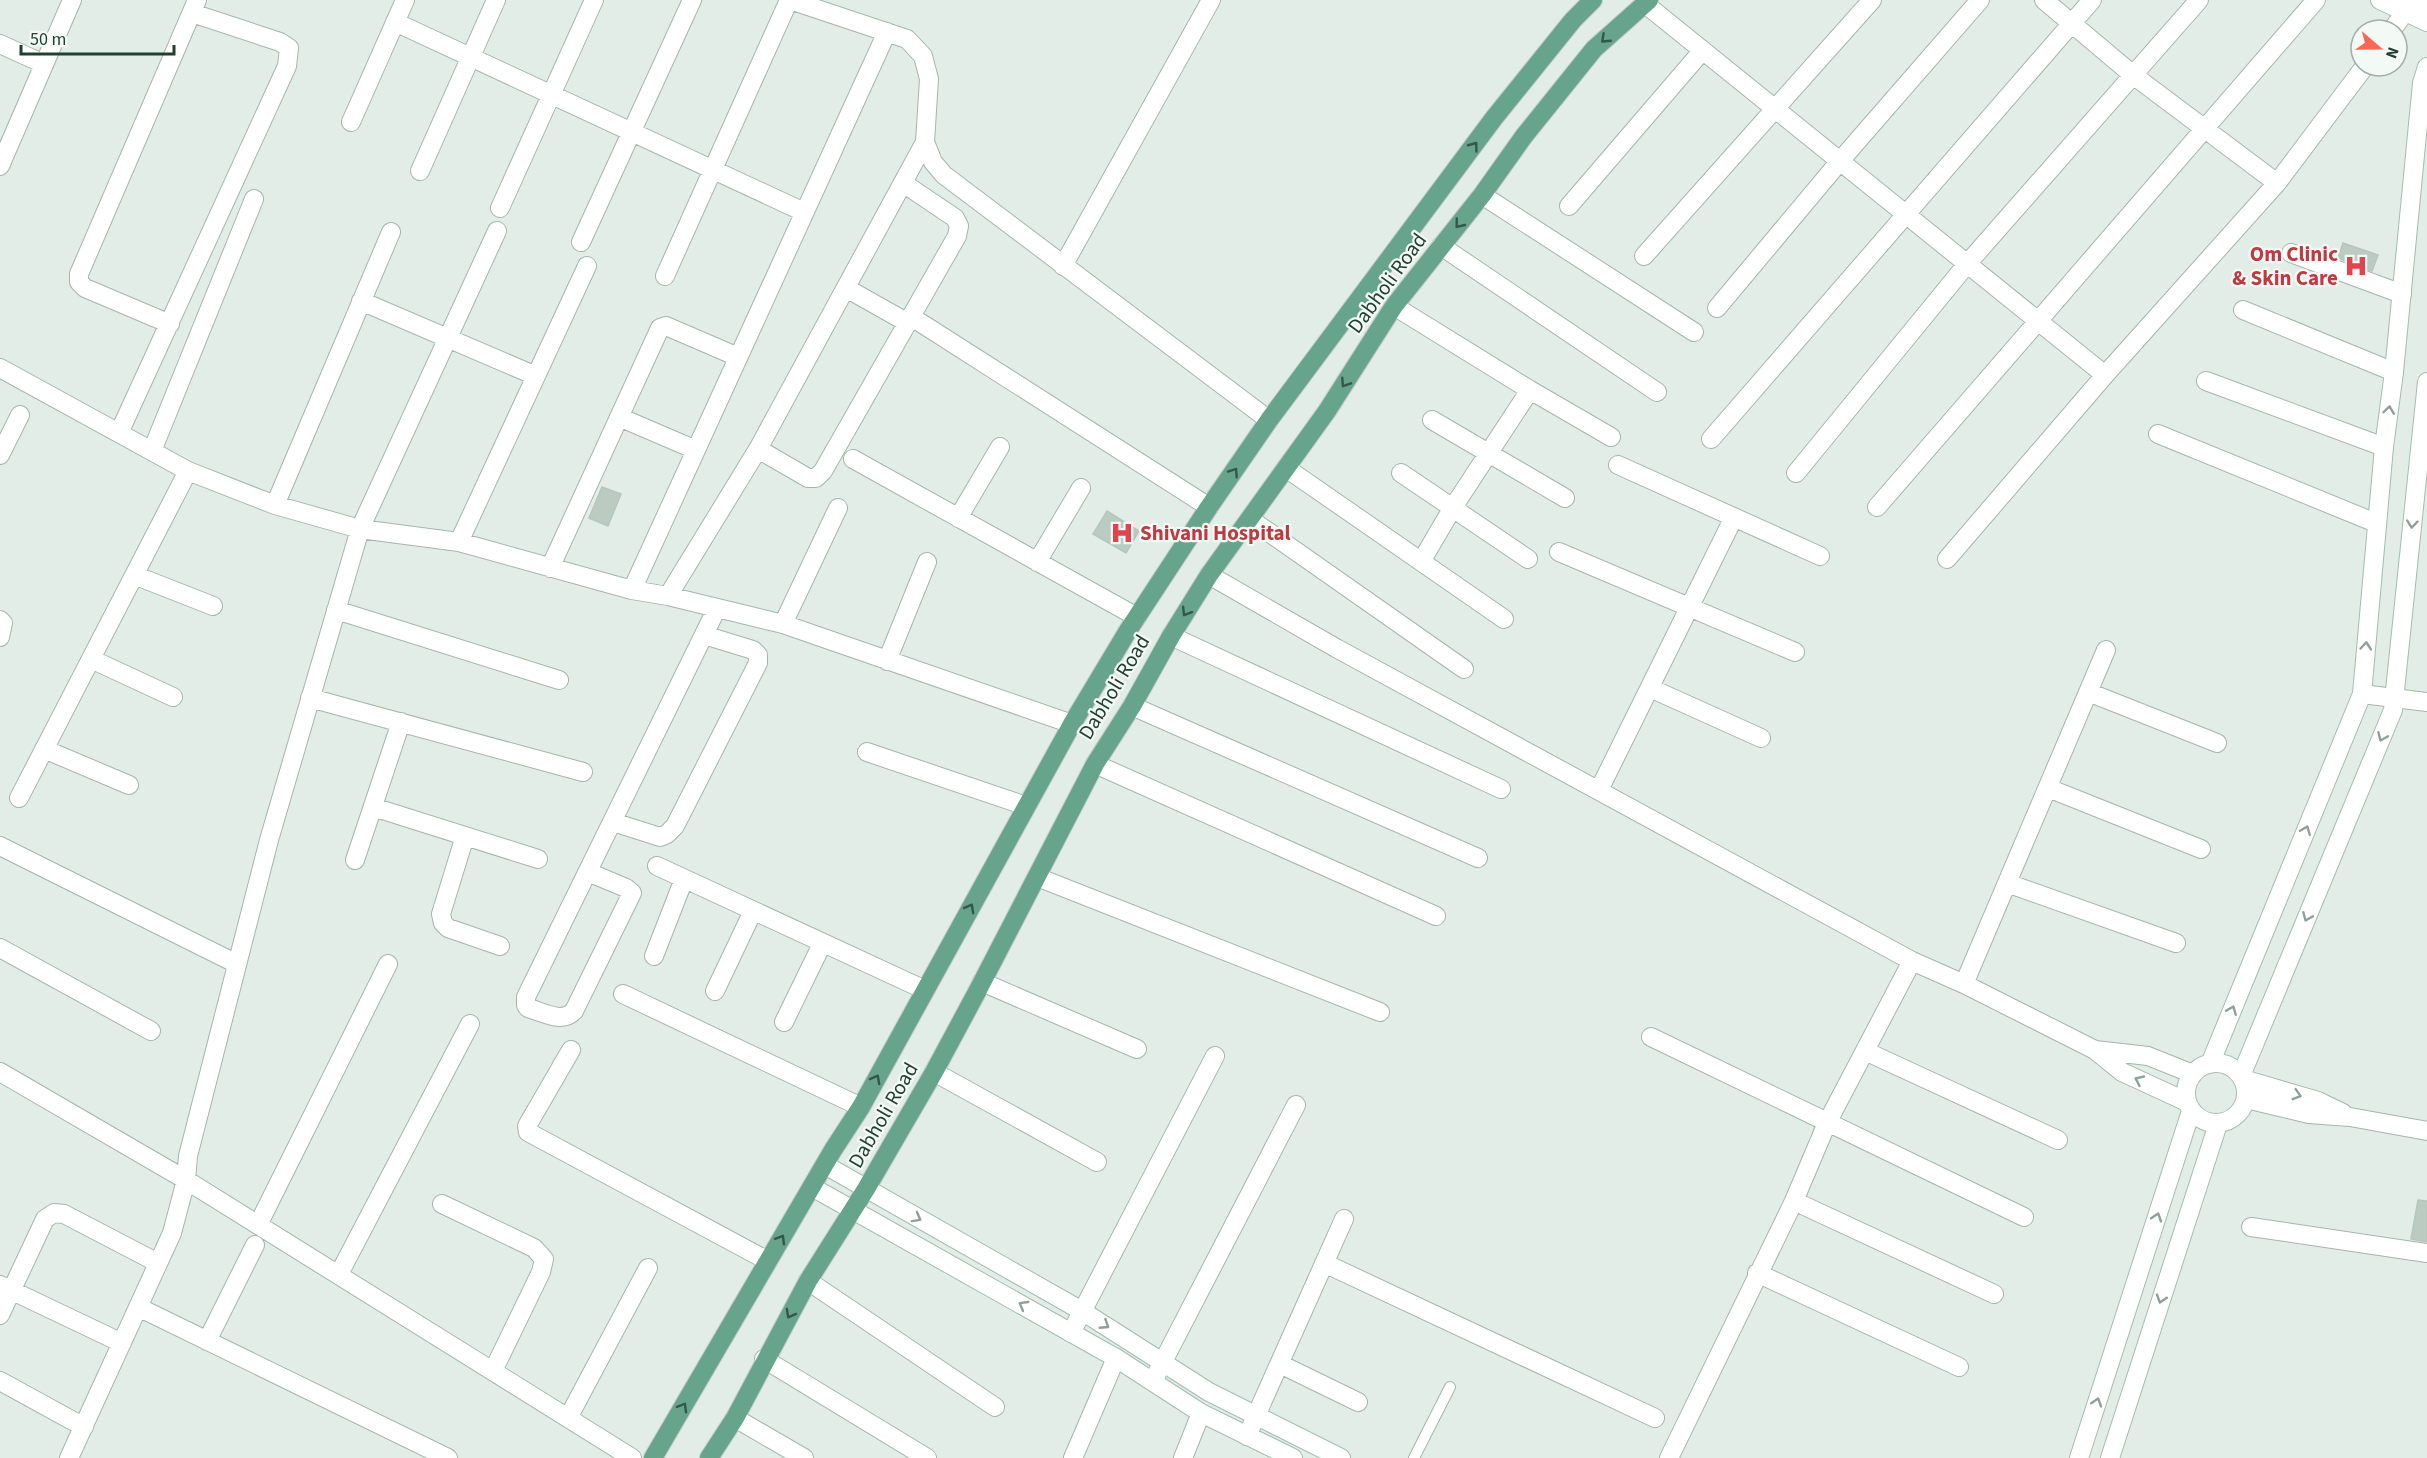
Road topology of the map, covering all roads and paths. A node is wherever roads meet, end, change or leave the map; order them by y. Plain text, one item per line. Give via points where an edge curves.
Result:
1 (72, 0) edge
2 (405, 0) edge
3 (496, 0) edge
4 (594, 0) edge
5 (692, 0) edge
6 (790, 0) edge
7 (1211, 0) edge
8 (1593, 0) edge
9 (1872, 0) edge
10 (1980, 0) edge
11 (2044, 0) edge
12 (2092, 0) edge
13 (2199, 0) edge
14 (2316, 0) edge
15 (2382, 1) edge
16 (1647, 2) edge
17 (816, 4) edge
18 (195, 6) edge
19 (2427, 6) edge
20 (2405, 12) junction
21 (2401, 18) edge
22 (395, 22) junction
23 (2427, 22) edge
24 (2072, 24) junction
25 (887, 32) junction
26 (0, 44) edge
27 (1703, 50) junction
28 (470, 57) junction
29 (44, 64) junction
30 (2427, 68) edge
31 (2133, 75) junction
32 (2356, 78) edge
33 (551, 95) junction
34 (1775, 108) junction
35 (351, 122) dead end
36 (2205, 129) junction
37 (632, 132) junction
38 (925, 142) junction
39 (1, 159) edge
40 (1840, 161) junction
41 (712, 170) junction
42 (420, 171) dead end
43 (903, 183) junction
44 (2277, 183) junction
45 (1482, 195) junction
46 (254, 199) dead end
47 (1569, 206) dead end
48 (500, 208) dead end
49 (804, 212) junction
50 (1906, 214) junction
51 (496, 231) dead end
52 (391, 232) dead end
53 (581, 242) dead end
54 (1441, 246) junction
55 (2291, 253) dead end
56 (1644, 256) dead end
57 (1967, 264) junction
58 (587, 266) dead end
59 (1063, 266) junction
60 (665, 276) dead end
61 (846, 288) junction
62 (2402, 294) junction
63 (361, 301) junction
64 (1395, 306) junction
65 (1717, 308) dead end
66 (2242, 310) dead end
67 (2039, 322) junction
68 (915, 323) junction
69 (170, 324) junction
70 (1694, 332) dead end
71 (447, 338) junction
72 (738, 357) junction
73 (0, 368) edge
74 (2394, 372) junction
75 (2104, 375) junction
76 (536, 376) junction
77 (2205, 381) dead end
78 (2427, 382) edge
79 (1530, 390) junction
80 (1657, 392) dead end
81 (2426, 412) edge
82 (20, 415) dead end
83 (620, 417) junction
84 (1269, 420) junction
85 (1432, 420) dead end
86 (120, 433) junction
87 (2158, 434) dead end
88 (1611, 437) dead end
89 (1711, 439) dead end
90 (1000, 447) dead end
91 (2384, 447) junction
92 (758, 449) junction
93 (696, 450) junction
94 (152, 451) junction
95 (1488, 453) junction
96 (0, 455) edge
97 (853, 459) dead end
98 (1618, 465) dead end
99 (1286, 468) junction
100 (188, 471) junction
101 (1796, 472) dead end
102 (1401, 473) dead end
103 (2421, 487) edge
104 (1081, 488) dead end
105 (1565, 498) dead end
106 (275, 505) junction
107 (1209, 507) junction
108 (1877, 507) dead end
109 (838, 508) dead end
110 (1452, 509) junction
111 (1734, 517) junction
112 (957, 518) junction
113 (1250, 519) junction
114 (2376, 524) junction
115 (360, 529) junction
116 (459, 542) junction
117 (1559, 552) dead end
118 (1820, 556) dead end
119 (1528, 559) dead end
120 (1947, 559) dead end
121 (1422, 560) junction
122 (927, 562) dead end
123 (1038, 562) junction
124 (550, 568) junction
125 (134, 575) junction
126 (1209, 575) junction
127 (632, 590) junction
128 (669, 596) junction
129 (213, 606) dead end
130 (1690, 607) junction
131 (717, 608) junction
132 (336, 610) junction
133 (1137, 617) junction
134 (1504, 619) dead end
135 (0, 620) edge
136 (783, 624) junction
137 (704, 635) junction
138 (1171, 636) junction
139 (0, 637) edge
140 (2106, 650) dead end
141 (1795, 652) dead end
142 (91, 659) junction
143 (887, 661) junction
144 (1464, 669) dead end
145 (559, 680) dead end
146 (1650, 688) junction
147 (2088, 692) junction
148 (2362, 694) junction
149 (173, 697) dead end
150 (310, 698) junction
151 (2394, 698) junction
152 (2427, 702) edge
153 (1132, 706) junction
154 (401, 722) junction
155 (1072, 724) junction
156 (1761, 738) dead end
157 (2217, 743) dead end
158 (44, 749) junction
159 (867, 752) dead end
160 (1095, 764) junction
161 (583, 772) dead end
162 (129, 785) dead end
163 (2048, 788) junction
164 (1501, 789) dead end
165 (1599, 790) junction
166 (19, 798) dead end
167 (1026, 806) junction
168 (373, 807) junction
169 (613, 822) junction
170 (465, 836) junction
171 (0, 846) edge
172 (2201, 849) dead end
173 (538, 858) dead end
174 (1478, 858) dead end
175 (355, 860) dead end
176 (657, 866) dead end
177 (588, 872) junction
178 (1037, 877) junction
179 (684, 879) junction
180 (2007, 883) junction
181 (753, 911) junction
182 (1436, 916) dead end
183 (2176, 943) dead end
184 (822, 944) junction
185 (501, 946) dead end
186 (0, 948) edge
187 (654, 956) dead end
188 (1912, 961) junction
189 (237, 964) junction
190 (388, 964) dead end
191 (982, 982) junction
192 (1964, 984) junction
193 (925, 990) junction
194 (715, 991) dead end
195 (623, 994) dead end
196 (1380, 1012) dead end
197 (784, 1022) dead end
198 (470, 1024) dead end
199 (150, 1031) dead end
200 (1651, 1036) dead end
201 (1137, 1049) dead end
202 (571, 1050) dead end
203 (2095, 1050) junction
204 (1865, 1051) junction
205 (1215, 1056) dead end
206 (2210, 1064) junction
207 (0, 1072) edge
208 (934, 1072) junction
209 (2193, 1074) junction
210 (2242, 1077) junction
211 (2246, 1100) junction
212 (1296, 1106) dead end
213 (2189, 1106) junction
214 (861, 1107) junction
215 (2350, 1117) junction
216 (1827, 1122) junction
217 (2218, 1124) junction
218 (2427, 1131) edge
219 (2058, 1140) dead end
220 (1097, 1162) dead end
221 (825, 1165) junction
222 (186, 1180) junction
223 (812, 1187) junction
224 (866, 1190) junction
225 (1794, 1201) junction
226 (442, 1204) dead end
227 (853, 1210) junction
228 (2024, 1217) dead end
229 (1344, 1220) dead end
230 (258, 1224) junction
231 (2251, 1227) dead end
232 (255, 1245) dead end
233 (2427, 1253) edge
234 (768, 1261) junction
235 (158, 1263) junction
236 (1324, 1263) junction
237 (999, 1264) junction
238 (648, 1268) dead end
239 (1757, 1273) junction
240 (339, 1274) junction
241 (808, 1281) junction
242 (987, 1285) junction
243 (7, 1287) edge
244 (1994, 1294) dead end
245 (138, 1307) junction
246 (1082, 1311) junction
247 (0, 1315) edge
248 (1071, 1333) junction
249 (207, 1341) junction
250 (122, 1343) junction
251 (1116, 1358) junction
252 (764, 1359) junction
253 (1162, 1362) junction
254 (1280, 1364) junction
255 (1959, 1367) dead end
256 (493, 1371) junction
257 (1153, 1380) junction
258 (0, 1382) edge
259 (1450, 1387) dead end
260 (1358, 1402) dead end
261 (995, 1407) dead end
262 (1201, 1413) junction
263 (1257, 1415) junction
264 (568, 1418) junction
265 (735, 1418) junction
266 (1655, 1418) dead end
267 (84, 1427) junction
268 (1247, 1436) junction
269 (1300, 1437) junction
270 (69, 1458) edge
271 (448, 1458) edge
272 (632, 1458) edge
273 (653, 1458) edge
274 (709, 1458) edge
275 (804, 1458) edge
276 (927, 1458) edge
277 (1073, 1458) edge
278 (1183, 1458) edge
279 (1292, 1458) edge
280 (1341, 1458) edge
281 (1414, 1458) edge
282 (1669, 1458) edge
283 (2079, 1458) edge
284 (2110, 1458) edge

1 - 29 street
2 - 22 street
3 - 28 street
4 - 33 street
5 - 37 street
6 - 17 street
6 - 41 street
7 - 59 street
84 -> 8 main road, Dabholi Road via 1494,118
9 - 34 street
10 - 40 street
11 - 24 street
12 - 24 street
13 - 31 street
14 - 36 street
15 - 19 street
15 - 20 street
16 - 27 street
16 -> 45 main road, Dabholi Road via 1594,49
17 - 25 street
18 - 69 street via 79,274 79,282 85,288
18 - 69 street via 290,48 287,66
20 - 21 street
20 - 23 street
22 - 28 street
22 - 35 street
24 - 31 street
24 - 50 street
25 - 38 street via 907,39 923,56 929,79
25 - 49 street
26 - 29 street
27 - 34 street
27 - 47 street
28 - 33 street
28 - 42 street
29 - 39 street
30 - 62 street via 2422,82
31 - 36 street
31 - 57 street
32 - 44 street
33 - 37 street
33 - 48 street
34 - 40 street
34 - 56 street
36 - 44 street
36 - 67 street
37 - 41 street
37 - 53 street
38 - 43 street
38 - 59 street via 933,162 944,175
40 - 50 street
40 - 65 street
41 - 49 street
41 - 60 street
43 - 61 street
43 - 68 street via 956,218 959,226
44 - 75 street
45 -> 54 main road, Dabholi Road
45 - 70 street
46 - 94 street
49 - 72 street
50 - 57 street
50 - 89 street
51 - 71 street
52 - 63 street
54 - 64 main road, Dabholi Road
54 - 80 street
55 - 62 street
57 - 67 street
57 - 101 street
58 - 76 street
59 - 84 street
61 - 68 street
61 - 92 street
62 - 74 street
63 - 71 street
63 - 106 street
64 - 79 street
64 -> 99 main road, Dabholi Road via 1328,411
66 - 74 street
67 - 75 street
67 - 108 street
68 - 92 street via 816,478 808,478
68 - 107 street
69 - 86 street
71 - 76 street
71 - 115 street
72 - 83 street via 666,326 660,328
72 - 93 street
73 - 86 street
91 -> 74 street
75 - 120 street
76 - 116 street
77 - 91 street
78 - 81 street
79 - 88 street
79 - 95 street
81 - 103 street
82 - 96 street
83 - 93 street
83 - 124 street
107 -> 84 main road, Dabholi Road
85 - 95 street
86 - 94 street
87 - 114 street
90 - 112 street
91 - 114 street
92 - 128 street
93 - 127 street
94 - 100 street
95 - 105 street
95 - 110 street
97 - 112 street
98 - 111 street
99 - 113 main road, Dabholi Road
99 - 121 street
100 - 106 street
100 - 125 street
102 - 110 street
103 -> 151 street
104 - 123 street
106 - 115 street
107 - 133 main road, Dabholi Road
109 - 136 street
110 - 119 street
110 - 121 street
111 - 118 street
111 - 130 street
112 - 123 street
113 - 126 main road, Dabholi Road
113 - 144 street
148 -> 114 street
115 - 116 street
115 - 132 street
116 - 124 street
117 - 130 street
121 - 134 street
122 - 143 street
123 - 133 street
124 - 127 street
125 - 129 street
125 - 142 street
126 -> 138 main road, Dabholi Road
126 - 165 street via 1335,648
127 - 128 street
128 - 131 street
130 - 141 street
130 - 146 street
131 - 136 street
131 - 137 street
132 - 145 street
132 - 150 street
133 - 155 main road, Dabholi Road
135 - 139 street
136 - 143 street
137 - 169 street
137 - 169 street via 753,650 758,663 675,826 660,837
138 - 153 main road, Dabholi Road
138 - 164 street
140 - 147 street
142 - 149 street
142 - 158 street
143 - 155 street
146 - 156 street
146 - 165 street
147 - 157 street
147 - 163 street
148 - 151 street
206 -> 148 street
150 - 154 street
150 - 189 street
151 - 152 street
151 -> 210 street via 2393,710
153 - 160 main road, Dabholi Road
153 - 174 street
154 - 161 street
154 - 168 street
155 - 167 main road, Dabholi Road
158 - 162 street
158 - 166 street
159 - 167 street
160 - 178 main road, Dabholi Road
160 - 182 street
163 - 172 street
163 - 180 street
165 - 188 street
193 -> 167 main road, Dabholi Road
168 - 170 street
168 - 175 street
169 - 177 street
170 - 173 street
170 - 185 street via 441,914 443,923
171 - 189 street
176 - 179 street
177 - 177 street via 632,893 574,1011 561,1018 528,1008 526,997
178 - 191 main road, Dabholi Road
178 - 196 street
179 - 181 street
179 - 187 street
180 - 183 street
180 - 192 street
181 - 184 street
181 - 194 street
184 - 193 street
184 - 197 street
186 - 199 street
188 - 192 street
188 - 204 street
189 - 222 street via 188,1156
190 - 230 street
191 - 201 street
191 - 208 main road, Dabholi Road
192 - 203 street
214 -> 193 main road, Dabholi Road
195 - 214 street
198 - 240 street
200 - 216 street
202 - 234 street via 527,1126 528,1132
203 - 209 street via 2148,1056
213 -> 203 street via 2122,1072
204 - 216 street
204 - 219 street
205 - 246 street
206 - 209 street
206 - 210 street via 2229,1066
207 - 222 street
208 - 220 street
208 - 224 main road, Dabholi Road
209 - 213 street via 2188,1082
210 - 211 street
210 -> 215 street via 2318,1101
211 - 215 street via 2309,1114
211 - 217 street via 2237,1115
212 - 253 street
213 - 217 street via 2208,1123
283 -> 213 street
214 - 221 main road, Dabholi Road
215 - 218 street
216 - 225 street
216 - 228 street
217 -> 284 street
221 - 223 main road, Dabholi Road
221 - 224 street
222 - 230 street
222 - 235 street via 172,1233
223 - 227 street
234 -> 223 main road, Dabholi Road
224 - 227 main road, Dabholi Road
224 -> 237 street
225 - 239 street
225 - 244 street
226 - 256 street via 534,1248 544,1259
227 - 241 main road, Dabholi Road
227 - 242 street
229 - 236 street
230 - 240 street
231 - 233 street
232 - 249 street
273 -> 234 main road, Dabholi Road
235 - 243 street via 54,1213 45,1219
235 - 245 street
236 - 254 street
236 - 266 street
237 - 242 street
237 - 246 street
238 - 264 street
239 - 255 street
239 - 282 street
240 - 256 street
241 -> 252 main road, Dabholi Road
241 - 261 street
248 -> 242 street
243 - 247 street
243 - 250 street
245 - 249 street
245 - 250 street
246 - 248 street
246 -> 253 street
248 - 251 street
249 - 271 street
250 - 267 street
251 - 257 street
251 - 277 street
252 - 265 main road, Dabholi Road
252 - 276 street
253 - 257 street
253 - 263 street via 1209,1392
254 - 260 street
254 - 263 street
256 - 264 street
257 - 262 street
258 - 267 street
259 - 281 lane
262 - 268 street
262 - 278 street
263 - 268 street
263 - 269 street
264 - 272 street
265 - 274 main road, Dabholi Road
265 - 275 street
267 - 270 street
268 - 279 street
269 - 279 street
269 - 280 street

